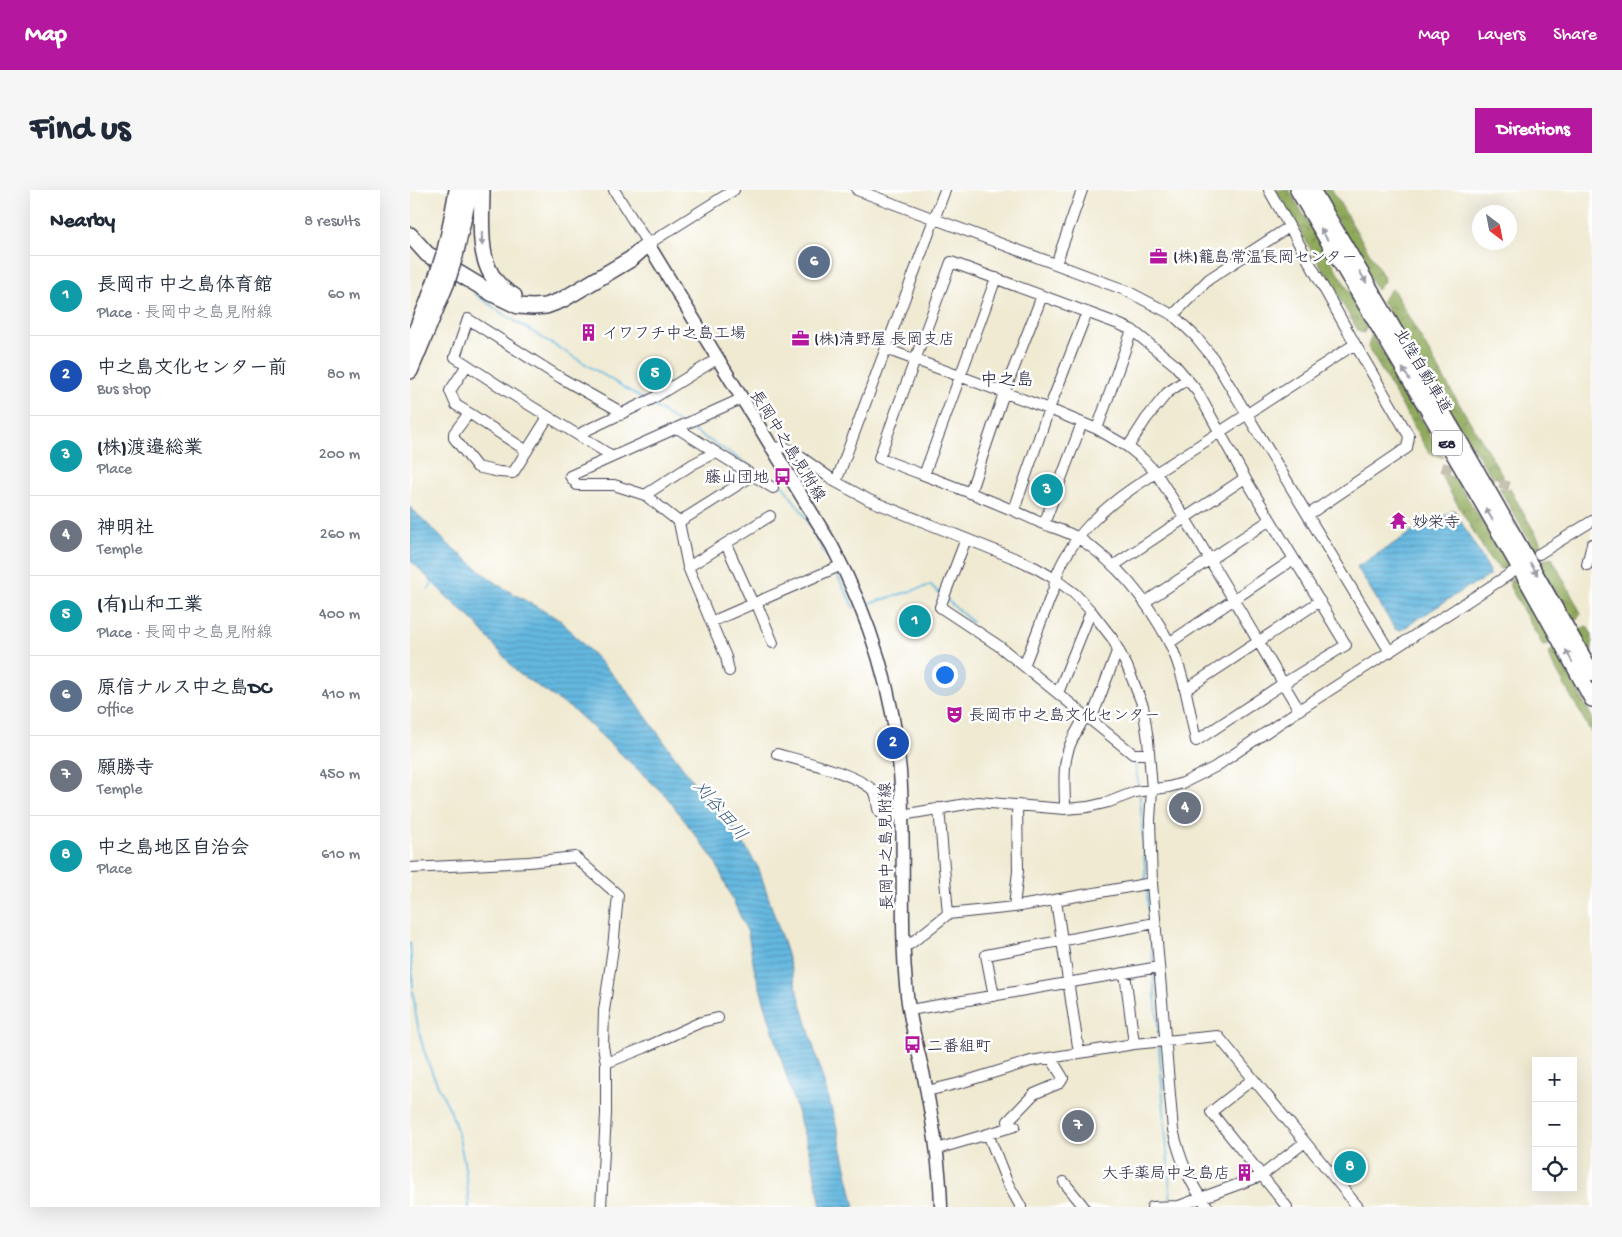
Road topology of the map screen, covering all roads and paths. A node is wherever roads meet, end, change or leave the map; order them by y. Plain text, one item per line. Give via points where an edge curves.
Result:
1 (457, 190) edge
2 (470, 190) edge
3 (482, 190) edge
4 (614, 190) edge
5 (734, 190) edge
6 (857, 190) edge
7 (945, 190) edge
8 (1082, 190) edge
9 (1269, 190) edge
10 (1298, 190) edge
11 (1312, 190) edge
12 (934, 219) junction
13 (1289, 227) junction
14 (410, 236) edge
15 (648, 244) junction
16 (410, 246) edge
17 (449, 255) junction
18 (1056, 264) junction
19 (996, 278) junction
20 (442, 279) junction
21 (473, 282) junction
22 (1042, 296) junction
23 (1086, 312) junction
24 (1173, 315) junction
25 (1132, 330) junction
26 (1355, 344) junction
27 (410, 345) edge
28 (886, 349) junction
29 (717, 359) junction
30 (914, 360) junction
31 (467, 365) junction
32 (410, 371) edge
33 (960, 376) junction
34 (1187, 379) junction
35 (1004, 393) junction
36 (741, 400) junction
37 (1049, 409) junction
38 (469, 413) junction
39 (620, 414) junction
40 (1247, 414) junction
41 (548, 417) junction
42 (1082, 423) junction
43 (677, 428) junction
44 (1097, 429) junction
45 (1219, 432) junction
46 (580, 436) junction
47 (1128, 447) junction
48 (771, 448) junction
49 (527, 451) junction
50 (714, 452) junction
51 (611, 457) junction
52 (1156, 473) junction
53 (924, 475) junction
54 (752, 476) junction
55 (1245, 478) junction
56 (836, 482) junction
57 (772, 488) dead end
58 (970, 493) junction
59 (645, 495) junction
60 (1014, 510) junction
61 (1308, 515) junction
62 (770, 516) dead end
63 (1185, 518) junction
64 (1270, 520) junction
65 (1592, 521) edge
66 (679, 522) junction
67 (1044, 524) junction
68 (1078, 538) junction
69 (966, 539) junction
70 (726, 544) junction
71 (1592, 544) edge
72 (1539, 554) dead end
73 (1209, 559) junction
74 (1294, 560) junction
75 (842, 565) junction
76 (1587, 565) dead end
77 (1113, 566) junction
78 (688, 567) junction
79 (1513, 572) dead end
80 (1054, 579) junction
81 (1234, 600) junction
82 (1320, 601) junction
83 (1144, 602) junction
84 (755, 603) junction
85 (1091, 611) junction
86 (711, 622) junction
87 (1259, 641) junction
88 (773, 643) dead end
89 (1169, 643) junction
90 (1118, 650) junction
91 (1390, 652) junction
92 (1024, 666) junction
93 (729, 671) dead end
94 (1592, 673) edge
95 (1284, 683) junction
96 (1185, 690) junction
97 (1058, 693) junction
98 (1592, 699) edge
99 (1299, 710) junction
100 (1088, 718) junction
101 (777, 754) dead end
102 (1149, 754) junction
103 (1152, 789) junction
104 (1017, 805) junction
105 (939, 808) junction
106 (1065, 809) junction
107 (902, 815) junction
108 (410, 868) edge
109 (1152, 883) junction
110 (1056, 900) junction
111 (1014, 907) junction
112 (948, 914) junction
113 (1155, 923) junction
114 (1063, 939) junction
115 (904, 946) junction
116 (1159, 968) junction
117 (1125, 973) junction
118 (1070, 983) junction
119 (994, 996) junction
120 (910, 1010) junction
121 (718, 1018) dead end
122 (1165, 1041) junction
123 (1134, 1044) junction
124 (1079, 1053) junction
125 (1051, 1058) junction
126 (606, 1063) junction
127 (1253, 1079) junction
128 (927, 1091) junction
129 (988, 1134) junction
130 (1305, 1142) junction
131 (937, 1149) junction
132 (1261, 1176) junction
133 (1064, 1182) dead end
134 (1200, 1198) junction
135 (1179, 1206) edge
136 (601, 1207) edge
137 (941, 1207) edge
138 (1021, 1207) edge
139 (1084, 1207) edge
140 (1152, 1207) edge
141 (1208, 1207) edge
142 (1287, 1207) edge
143 (1358, 1207) edge

1 - 17 highway via 449,233
2 - 17 highway via 467,209
3 -> 15 highway via 482,246 486,265 496,282 514,297 533,301 553,299
4 - 15 street
5 - 15 street
6 - 12 street
7 - 12 street
8 - 18 street
9 - 13 street
98 -> 10 highway, 北陸自動車道 / E8 via 1503,539
11 -> 94 highway, 北陸自動車道 / E8
12 - 18 street
12 - 28 street
13 - 24 street via 1209,279
13 - 26 street
14 - 21 highway via 427,254
15 - 21 highway via 630,259 562,300 546,306 518,306
15 - 29 main road, 長岡中之島見附線
16 - 21 street via 462,281
17 - 20 highway, bridge
18 - 24 street via 1125,290
19 - 22 street
19 - 30 street via 950,262
19 - 33 street
20 - 27 highway
20 - 32 highway
22 - 23 street
22 - 35 street
23 - 25 street
23 - 37 street
24 - 40 street via 1214,358
25 - 34 street
25 - 44 street
26 - 40 street
26 - 61 street via 1409,436 1407,448
28 - 30 street
28 - 56 street
29 - 36 main road, 長岡中之島見附線
29 - 39 street via 652,399
30 - 33 street
30 - 53 street via 879,458
31 - 38 street via 450,392 456,405
31 - 39 street via 455,357 468,319
31 - 41 street
33 - 35 street
33 - 53 street
34 - 45 street
34 - 47 street via 1167,393
35 - 37 street
35 - 58 street
36 - 43 street
36 - 48 main road, 長岡中之島見附線
37 - 42 street
37 - 60 street
38 - 49 street
38 - 49 street via 454,433 454,438 477,468 513,473
39 - 46 street
40 - 45 street
40 - 61 street
41 - 46 street
41 - 49 street
42 - 44 street
42 - 67 street
43 - 50 street
43 - 51 street
44 - 47 street
45 - 52 street
45 - 55 street
46 - 51 street
47 - 52 street
48 - 56 street via 791,450
48 - 75 main road, 長岡中之島見附線
50 - 54 street
50 - 59 street
51 - 59 street via 570,476 577,485 614,485
52 - 63 street
52 - 68 street via 1108,506
53 - 58 street
54 - 57 street
54 - 66 street
55 - 63 street
55 - 64 street
56 - 69 street via 869,500
58 - 60 street
59 - 66 street
60 - 67 street
61 - 91 street
62 - 70 street
63 - 73 street
63 - 77 street
64 - 73 street
64 - 74 street
65 - 72 street
66 - 78 street
67 - 68 street
68 - 77 street
68 - 80 street
69 - 80 street via 1036,568
69 - 92 street via 940,606
70 - 78 street
70 - 84 street
71 - 76 street
73 - 81 street
73 - 83 street
74 - 81 street
74 - 82 street
75 - 84 street
75 - 107 main road, 長岡中之島見附線 via 882,670 897,742
77 - 83 street
78 - 86 street
79 - 91 street
80 - 85 street
80 - 92 street via 1054,588
81 - 87 street
81 - 89 street
82 - 87 street
82 - 95 street via 1346,645
83 - 89 street
84 - 86 street
84 - 88 street
85 - 90 street
85 - 97 street
86 - 93 street
87 - 95 street
87 - 96 street
89 - 96 street
90 - 100 street
90 - 102 street via 1143,706
91 - 99 street
92 - 97 street
95 - 96 street via 1196,741
95 - 99 street
97 - 100 street
99 - 103 street via 1215,767 1183,783
100 - 102 street via 1133,754
100 - 106 street via 1066,757
101 - 107 street via 853,779 876,794 879,813
102 - 103 street
103 - 106 street via 1098,805
103 - 109 street
104 - 105 street via 978,802
104 - 106 street
104 - 111 street via 1018,871
105 - 107 street
105 - 112 street
107 - 115 main road, 長岡中之島見附線
108 - 126 street via 575,857 618,895 604,1010
109 - 110 street
109 - 113 street
110 - 111 street
110 - 114 street
111 - 112 street
112 - 115 street
113 - 114 street
113 - 116 street
114 - 118 street
114 - 119 street via 986,955
115 - 120 main road, 長岡中之島見附線
116 - 117 street
116 - 122 street
117 - 118 street
117 - 123 street
118 - 119 street
118 - 124 street
119 - 120 street
120 - 128 main road, 長岡中之島見附線
121 - 126 street via 701,1022
122 - 123 street
122 - 127 street via 1218,1036
122 - 134 street via 1173,1130 1184,1168
123 - 124 street
124 - 125 street
125 - 128 street via 1030,1061
125 - 129 street via 1063,1078 1060,1083 1034,1094 1008,1121 1012,1127
126 - 136 street
127 - 130 street
127 - 132 street via 1211,1112
128 - 131 main road, 長岡中之島見附線
129 - 131 street
129 - 138 street
130 - 132 street
130 - 143 street
131 - 137 main road, 長岡中之島見附線
132 - 134 street
132 - 142 street
133 - 139 street
134 - 135 street
134 - 141 street
135 - 140 street

